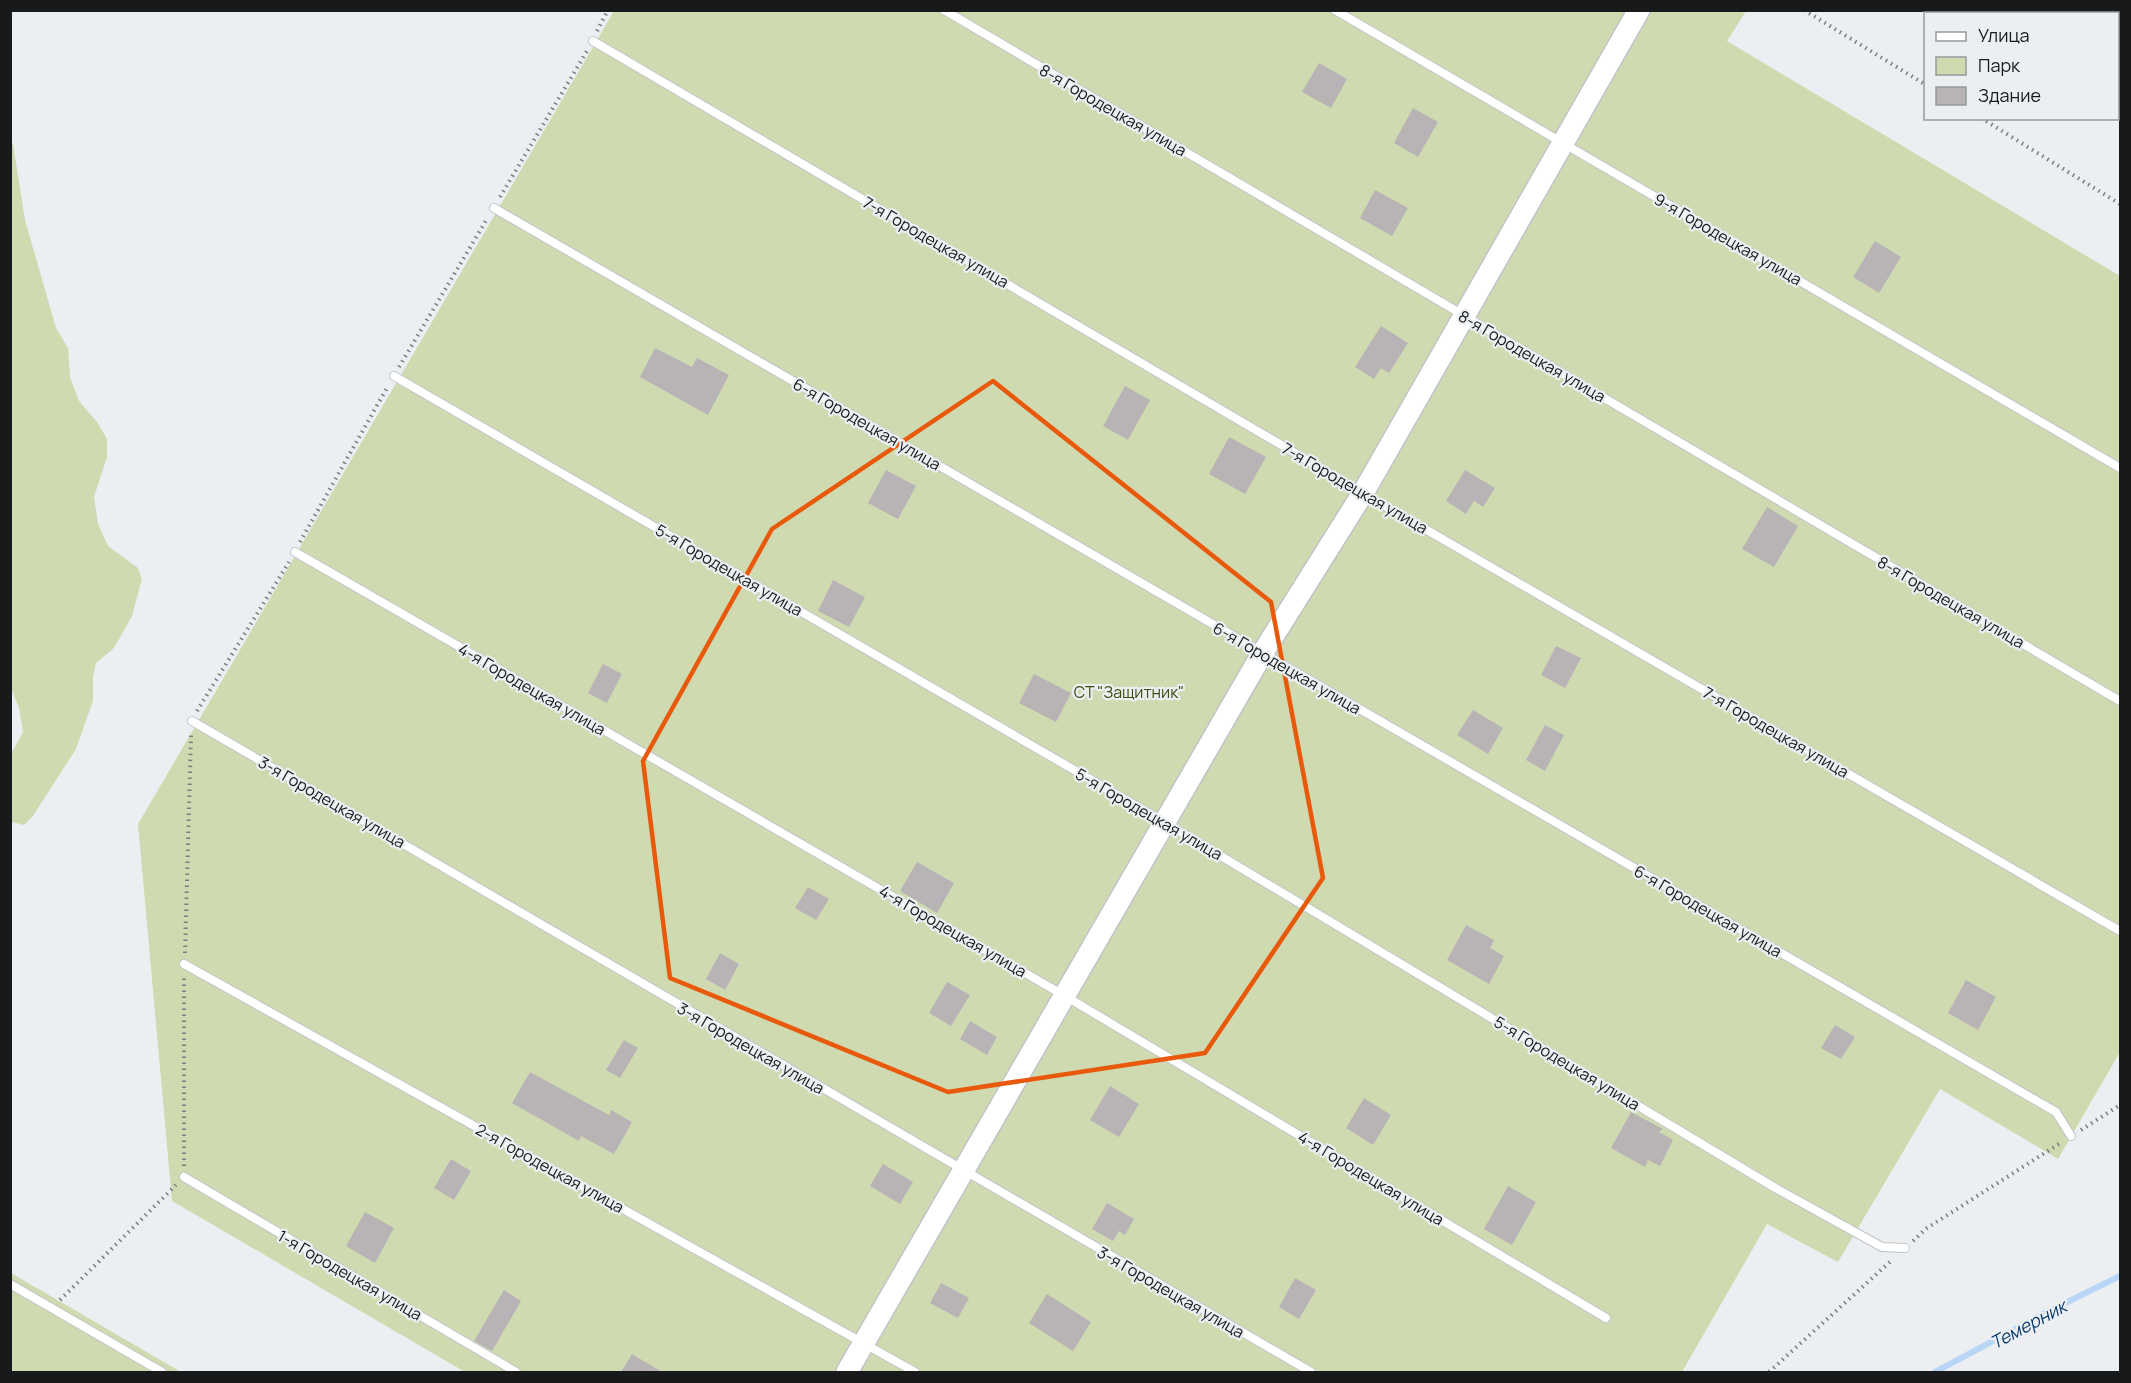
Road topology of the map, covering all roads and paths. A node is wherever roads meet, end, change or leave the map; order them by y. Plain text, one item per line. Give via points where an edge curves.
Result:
1 (944, 10) edge
2 (1335, 10) edge
3 (1639, 10) edge
4 (1804, 10) edge
5 (593, 41) dead end
6 (1924, 84) edge
7 (1983, 120) edge
8 (1563, 143) junction
9 (2121, 204) edge
10 (494, 208) dead end
11 (1464, 316) junction
12 (394, 376) dead end
13 (2121, 468) edge
14 (1362, 493) junction
15 (295, 552) dead end
16 (1262, 654) junction
17 (2121, 701) edge
18 (192, 721) dead end
19 (1164, 822) junction
20 (2121, 931) edge
21 (184, 964) dead end
22 (1065, 996) junction
23 (2121, 1105) edge
24 (2071, 1137) junction
25 (962, 1171) junction
26 (184, 1177) joint
27 (1905, 1248) junction
28 (10, 1284) edge
29 (52, 1308) junction
30 (1606, 1318) dead end
31 (863, 1343) junction
32 (162, 1372) edge
33 (516, 1372) edge
34 (847, 1372) edge
35 (915, 1372) edge
36 (1311, 1372) edge
37 (1768, 1372) edge

1 - 11 lane, 8-я Городецкая улица
2 - 8 lane, 9-я Городецкая улица
3 - 8 street
4 - 6 path
5 - 14 lane, 7-я Городецкая улица
7 - 9 path
8 - 11 street
8 - 13 lane, 9-я Городецкая улица
10 - 16 lane, 6-я Городецкая улица
11 - 14 street
11 - 17 lane, 8-я Городецкая улица
12 - 19 lane, 5-я Городецкая улица
14 - 16 street
14 - 20 lane, 7-я Городецкая улица
15 - 22 lane, 4-я Городецкая улица
16 - 19 street
16 - 24 lane, 6-я Городецкая улица via 2056,1112
18 - 25 lane, 3-я Городецкая улица
19 - 22 street
19 - 27 lane, 5-я Городецкая улица via 1777,1189 1882,1247
21 - 31 lane, 2-я Городецкая улица
22 - 25 street
22 - 30 lane, 4-я Городецкая улица
23 - 24 path
24 - 27 path via 1927,1228
25 - 31 street
25 - 36 lane, 3-я Городецкая улица
26 - 29 path
26 - 33 lane, 1-я Городецкая улица
27 - 37 path
28 - 29 lane
29 - 32 lane
31 - 34 street
31 - 35 lane, 2-я Городецкая улица

